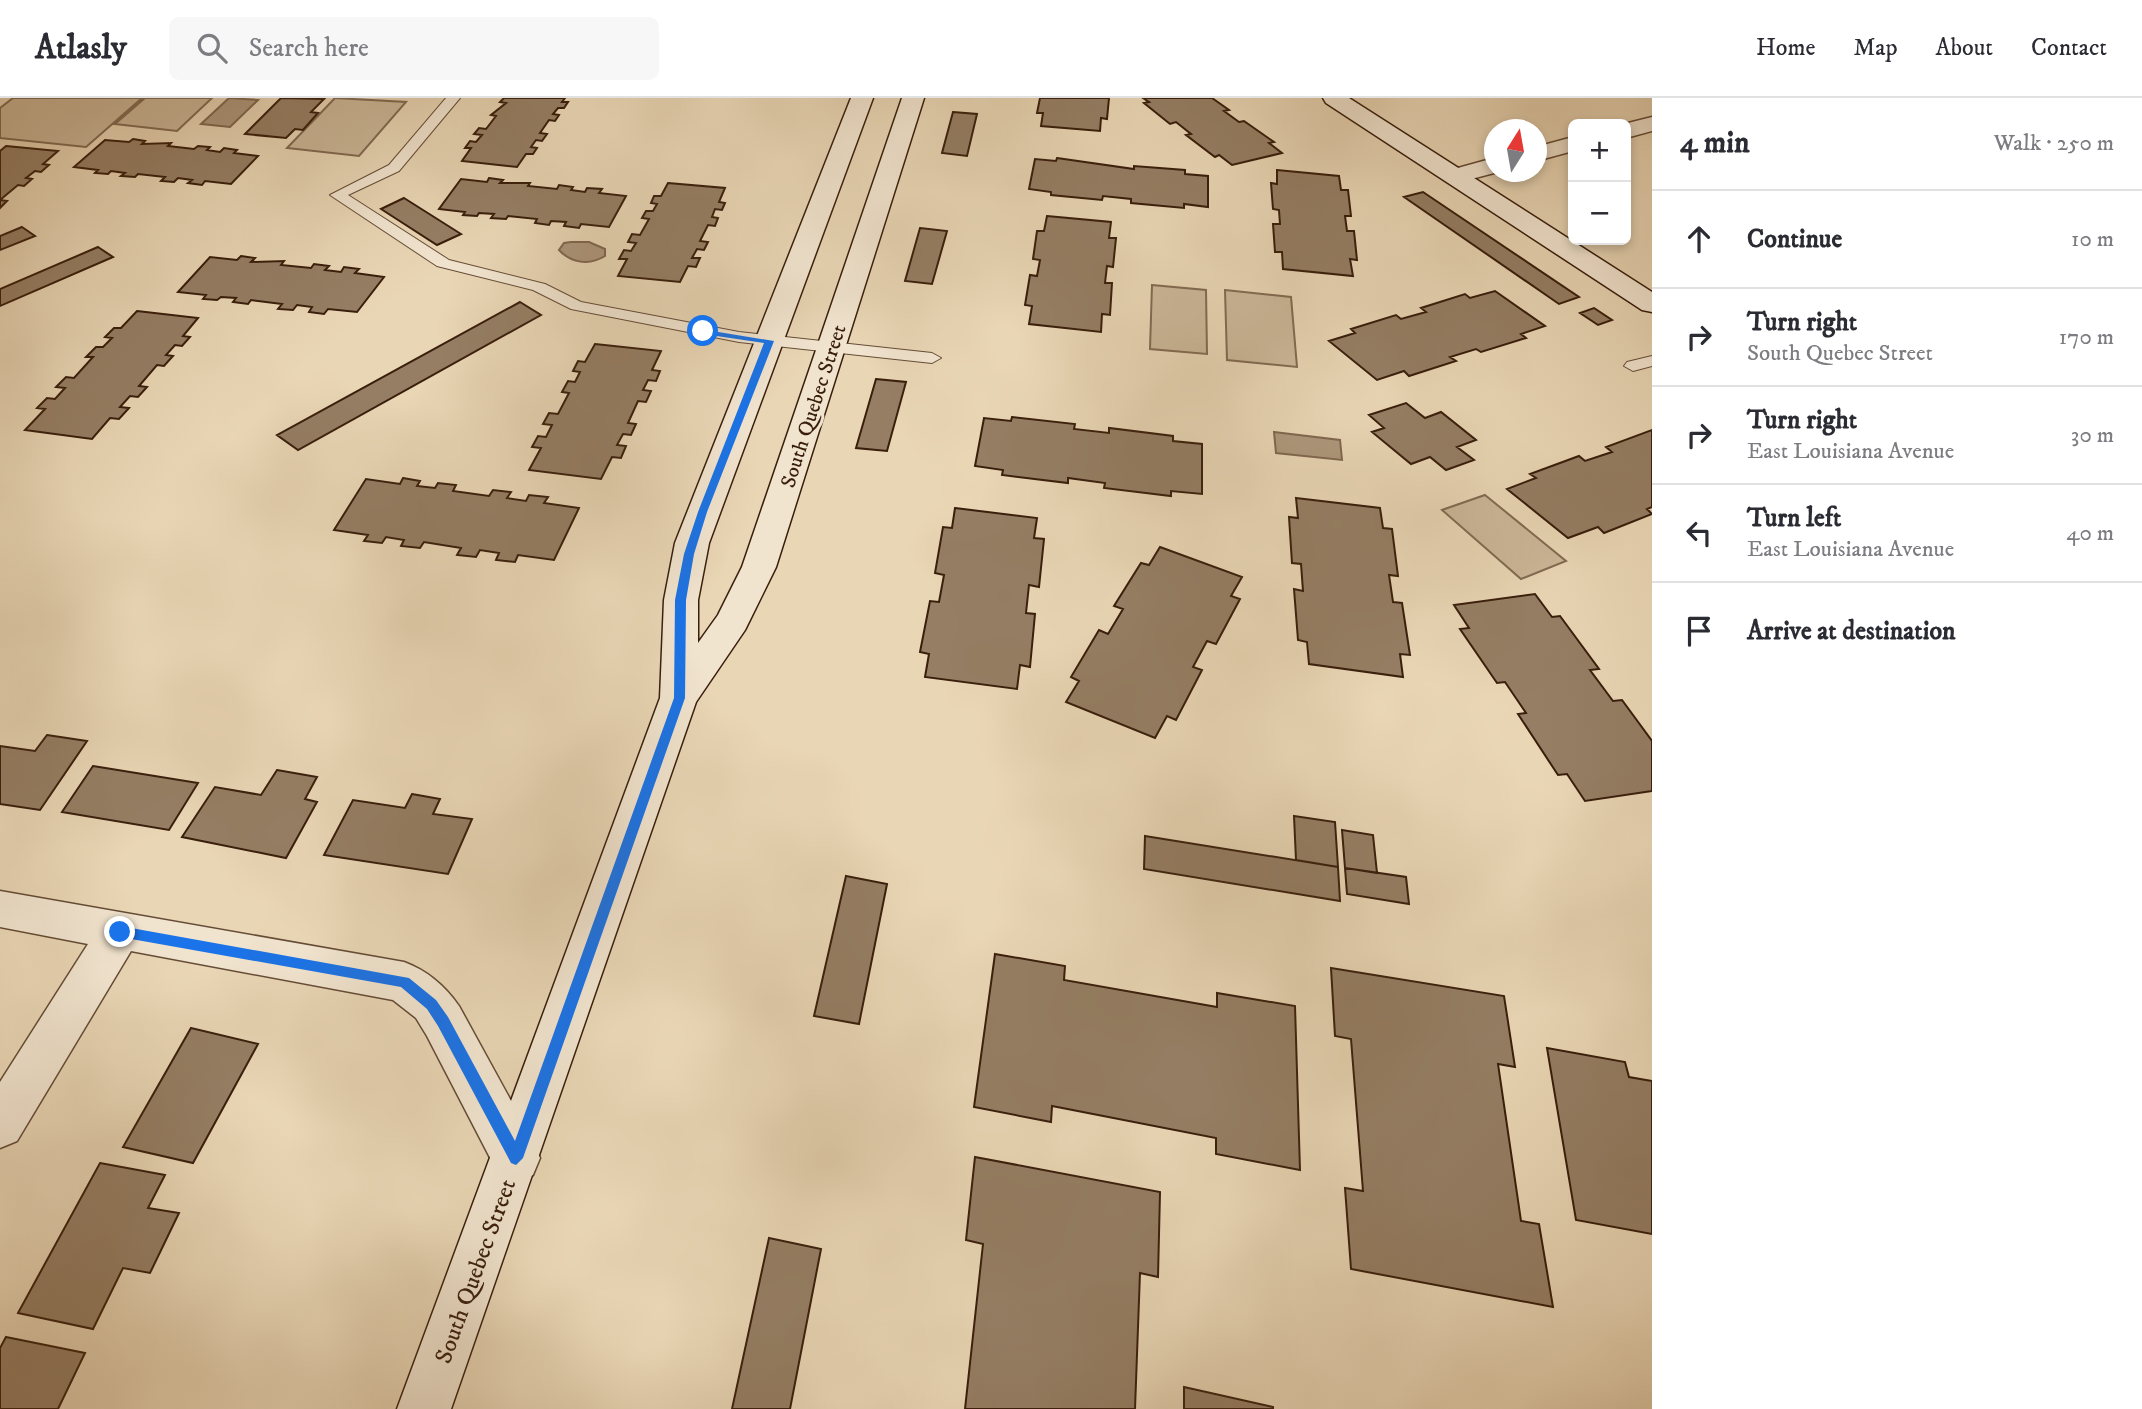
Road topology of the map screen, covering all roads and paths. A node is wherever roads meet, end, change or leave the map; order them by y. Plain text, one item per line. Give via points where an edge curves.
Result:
1 (453, 98) edge
2 (862, 98) edge
3 (913, 98) edge
4 (1334, 98) edge
5 (1652, 124) edge
6 (1631, 130) edge
7 (1568, 145) edge
8 (1547, 151) edge
9 (1484, 168) edge
10 (1456, 176) junction
11 (1652, 304) edge
12 (769, 341) junction
13 (831, 348) junction
14 (932, 358) dead end
15 (1652, 360) edge
16 (1633, 366) dead end
17 (679, 698) junction
18 (0, 909) edge
19 (120, 932) junction
20 (0, 1125) edge
21 (516, 1158) junction
22 (424, 1409) edge

1 - 12 lane via 394,167 337,195 437,260 457,268 539,287 576,306
2 - 12 main road, South Quebec Street
3 - 13 main road, South Quebec Street
4 - 10 main road
5 - 6 main road
7 - 8 main road
9 - 10 main road
10 - 11 main road
12 - 13 lane
12 - 17 main road, South Quebec Street via 689,554 681,600
13 - 14 lane
13 - 17 main road, South Quebec Street via 760,567 733,621
15 - 16 lane
17 - 21 main road, South Quebec Street
18 - 19 main road
19 - 20 main road
19 - 21 main road via 404,982 432,1004 443,1021
21 - 22 main road, South Quebec Street

